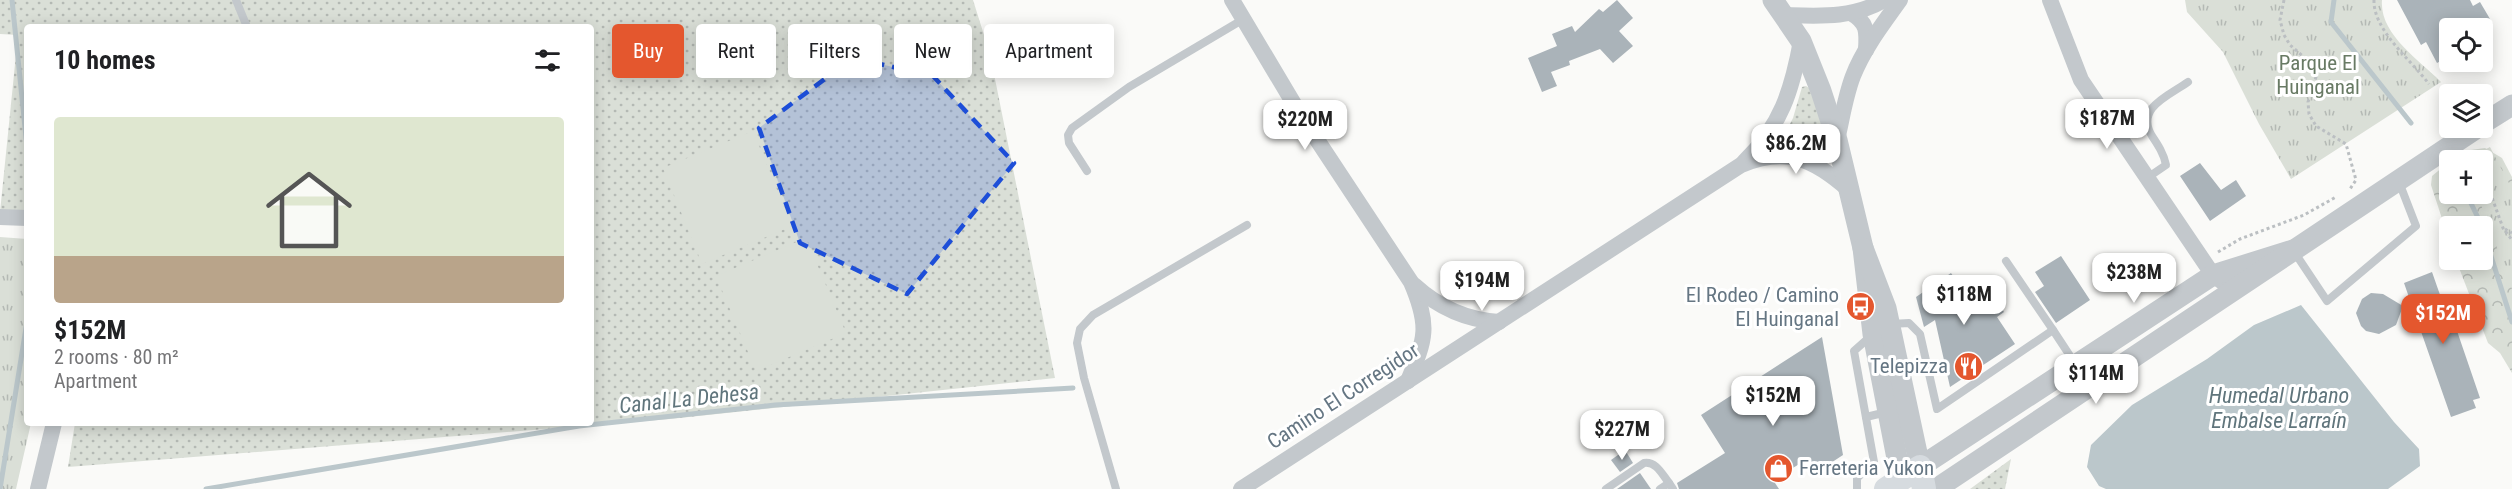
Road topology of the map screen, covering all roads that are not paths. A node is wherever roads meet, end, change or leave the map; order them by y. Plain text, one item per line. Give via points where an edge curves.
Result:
1 (236, 0) edge
2 (1232, 0) edge
3 (1884, 0) edge
4 (1900, 0) edge
5 (2050, 0) edge
6 (1778, 7) edge
7 (1851, 14) junction
8 (1242, 20) junction
9 (246, 24) edge
10 (1801, 40) junction
11 (1865, 51) junction
12 (2188, 82) dead end
13 (2512, 105) edge
14 (2493, 117) edge
15 (1776, 124) junction
16 (2462, 138) edge
17 (1837, 140) junction
18 (1791, 156) junction
19 (1741, 165) junction
20 (1087, 171) dead end
21 (2147, 178) junction
22 (2398, 180) junction
23 (1849, 190) junction
24 (0, 217) edge
25 (24, 218) edge
26 (1247, 225) dead end
27 (2293, 250) junction
28 (2006, 261) dead end
29 (2208, 268) junction
30 (1411, 282) junction
31 (2235, 291) junction
32 (1499, 322) junction
33 (1882, 329) junction
34 (2053, 330) junction
35 (2076, 365) junction
36 (1408, 381) junction
37 (1887, 412) junction
38 (1866, 417) junction
39 (53, 426) edge
40 (1907, 482) edge
41 (1671, 486) edge
42 (38, 489) edge
43 (1116, 489) edge
44 (1241, 489) edge
45 (1606, 489) edge
46 (1660, 489) edge
47 (1857, 489) edge
48 (1936, 489) edge

1 - 9 lane
2 - 8 street
3 - 7 street
4 - 11 street
5 - 21 street via 2081,80
6 - 7 street via 1821,16
6 - 10 street
7 - 11 street via 1860,18 1866,28
8 - 20 lane via 1129,87 1069,131 1069,143
8 - 30 street
10 - 15 street, Camino El Corregidor via 1794,80
10 - 17 street
11 - 17 street via 1846,100
12 - 21 lane via 2154,105 2147,115 2145,125 2166,165
13 - 14 street
15 - 18 street via 1777,147
15 - 19 street, Camino El Corregidor
16 - 22 street
17 - 23 street
18 - 19 street, Camino El Corregidor via 1766,157
18 - 23 street, Camino El Corregidor via 1822,168
19 - 32 street, Camino El Corregidor
21 - 29 street
22 - 27 street
22 - 27 lane via 2416,226 2327,301
23 - 33 street via 1863,248 1881,292
24 - 25 street
26 - 43 lane via 1094,315 1080,329 1077,344 1084,378
27 - 29 street
27 - 31 street
28 - 34 lane
29 - 31 street
29 - 35 street
30 - 32 street via 1452,311
30 - 36 street via 1425,325
31 - 48 street
32 - 36 street, Camino El Corregidor
33 - 34 lane via 1909,323 1920,334 1937,409
33 - 37 street
33 - 38 lane via 1854,351
33 - 40 street
34 - 35 lane
35 - 40 street
36 - 44 street, Camino El Corregidor
37 - 38 lane
37 - 40 street
38 - 47 lane via 1874,462 1857,478
39 - 42 street
41 - 45 lane via 1649,462
41 - 46 lane

